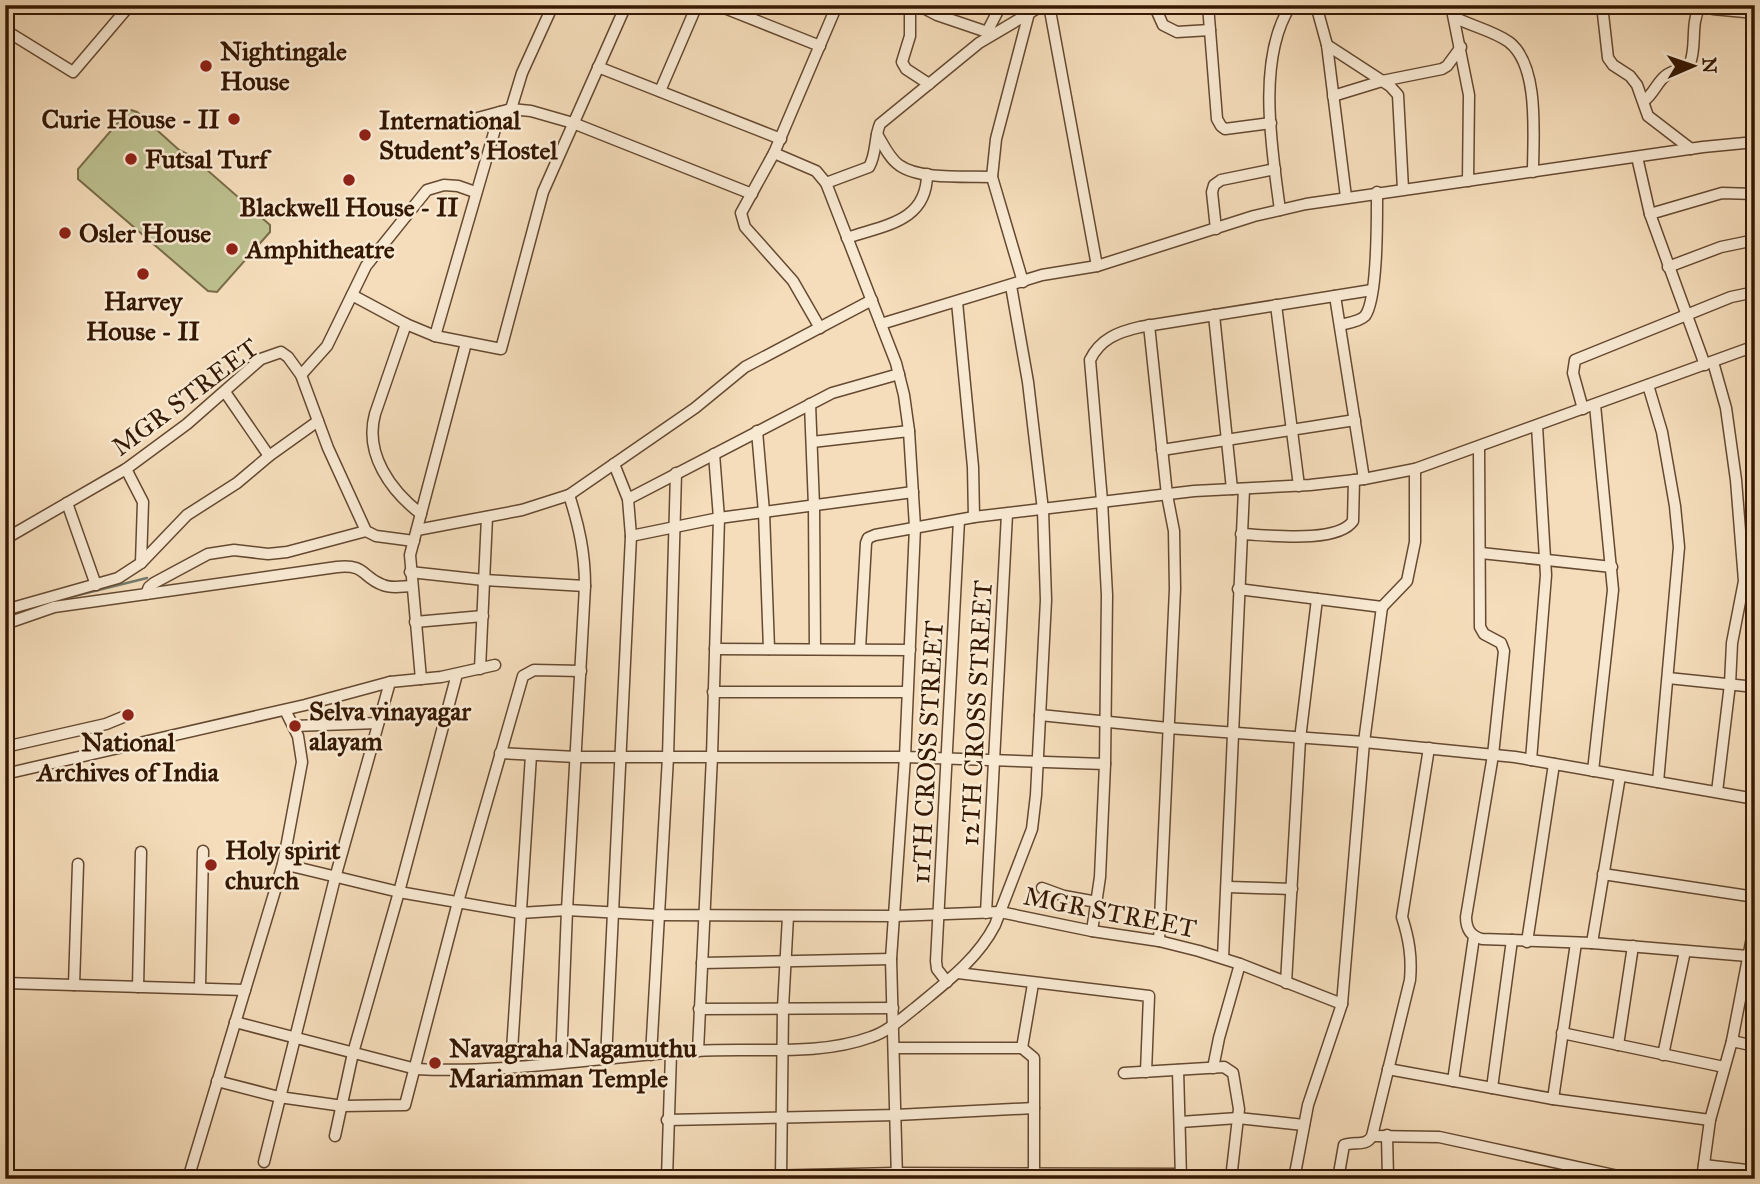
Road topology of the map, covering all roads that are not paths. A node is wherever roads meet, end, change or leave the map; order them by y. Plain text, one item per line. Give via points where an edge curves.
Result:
1 (130, 5) edge
2 (553, 5) edge
3 (626, 5) edge
4 (697, 5) edge
5 (717, 5) edge
6 (837, 5) edge
7 (909, 5) edge
8 (918, 5) edge
9 (1001, 5) edge
10 (1043, 5) edge
11 (1049, 5) edge
12 (1154, 5) edge
13 (1208, 5) edge
14 (1291, 5) edge
15 (1316, 5) edge
16 (1451, 5) edge
17 (1602, 5) edge
18 (1699, 6) edge
19 (1754, 10) edge
20 (1029, 13) junction
21 (1454, 18) junction
22 (5, 30) edge
23 (1210, 30) junction
24 (990, 33) junction
25 (1327, 45) junction
26 (820, 46) junction
27 (1461, 47) junction
28 (598, 67) junction
29 (1382, 81) junction
30 (929, 84) junction
31 (660, 91) junction
32 (1334, 96) junction
33 (1755, 98) edge
34 (1644, 101) junction
35 (505, 111) junction
36 (459, 123) dead end
37 (573, 123) junction
38 (1271, 123) junction
39 (876, 133) junction
40 (781, 139) junction
41 (1755, 142) edge
42 (1691, 149) junction
43 (774, 153) junction
44 (1637, 158) junction
45 (1275, 169) junction
46 (1533, 172) junction
47 (927, 174) junction
48 (992, 177) junction
49 (1468, 181) junction
50 (826, 183) junction
51 (1403, 189) junction
52 (475, 192) junction
53 (1377, 192) junction
54 (752, 194) junction
55 (1755, 194) edge
56 (1346, 197) junction
57 (1280, 210) junction
58 (1650, 215) junction
59 (1216, 229) junction
60 (847, 238) junction
61 (1755, 240) edge
62 (1097, 266) junction
63 (1668, 267) junction
64 (1023, 282) junction
65 (1011, 286) junction
66 (1372, 290) junction
67 (1755, 292) edge
68 (352, 295) junction
69 (1335, 296) junction
70 (872, 300) junction
71 (957, 302) junction
72 (1276, 305) junction
73 (1687, 314) junction
74 (1214, 315) junction
75 (406, 324) junction
76 (881, 324) junction
77 (1149, 325) junction
78 (1340, 326) junction
79 (820, 328) junction
80 (435, 336) junction
81 (466, 344) junction
82 (1755, 346) edge
83 (1709, 363) junction
84 (899, 374) junction
85 (301, 376) junction
86 (1648, 385) junction
87 (225, 392) junction
88 (810, 404) junction
89 (1595, 405) junction
90 (1583, 409) junction
91 (1355, 420) junction
92 (318, 421) junction
93 (1538, 426) junction
94 (1292, 430) junction
95 (757, 431) junction
96 (909, 431) junction
97 (1227, 441) junction
98 (812, 442) junction
99 (1479, 448) junction
100 (1162, 450) junction
101 (714, 454) junction
102 (270, 456) junction
103 (614, 464) junction
104 (126, 469) junction
105 (1415, 469) junction
106 (676, 473) junction
107 (1359, 479) junction
108 (1299, 485) junction
109 (1238, 489) junction
110 (914, 492) junction
111 (569, 495) junction
112 (1167, 495) junction
113 (628, 499) junction
114 (1102, 501) junction
115 (67, 503) junction
116 (814, 506) junction
117 (1043, 510) junction
118 (764, 512) junction
119 (421, 514) junction
120 (1007, 514) junction
121 (487, 517) junction
122 (974, 517) junction
123 (719, 518) junction
124 (959, 520) junction
125 (915, 527) junction
126 (675, 528) junction
127 (366, 531) junction
128 (1241, 534) junction
129 (415, 535) junction
130 (631, 536) junction
131 (5, 539) edge
132 (1480, 552) junction
133 (1546, 559) junction
134 (141, 563) junction
135 (1612, 567) junction
136 (410, 572) junction
137 (484, 580) junction
138 (96, 585) junction
139 (412, 586) junction
140 (585, 586) junction
141 (1238, 589) junction
142 (146, 594) junction
143 (1317, 599) junction
144 (1382, 607) junction
145 (5, 610) edge
146 (483, 616) junction
147 (415, 622) junction
148 (5, 624) edge
149 (715, 649) junction
150 (769, 649) junction
151 (815, 649) junction
152 (860, 649) junction
153 (910, 650) junction
154 (495, 665) dead end
155 (480, 668) junction
156 (581, 671) junction
157 (457, 674) junction
158 (1668, 678) junction
159 (421, 679) junction
160 (390, 682) junction
161 (1730, 684) junction
162 (1755, 687) edge
163 (713, 692) junction
164 (907, 692) junction
165 (285, 709) junction
166 (128, 715) dead end
167 (1040, 715) junction
168 (1107, 722) junction
169 (378, 723) junction
170 (294, 726) junction
171 (1168, 728) junction
172 (1232, 733) junction
173 (1300, 739) junction
174 (1364, 742) junction
175 (5, 747) edge
176 (1429, 748) junction
177 (500, 753) junction
178 (531, 755) junction
179 (1493, 755) junction
180 (712, 756) junction
181 (576, 757) junction
182 (668, 757) junction
183 (905, 757) junction
184 (621, 758) junction
185 (947, 759) junction
186 (1531, 760) junction
187 (994, 761) junction
188 (1038, 762) junction
189 (1105, 764) junction
190 (1554, 764) junction
191 (1593, 771) junction
192 (5, 774) edge
193 (1620, 775) junction
194 (1657, 782) junction
195 (1717, 792) junction
196 (1755, 799) edge
197 (7, 812) dead end
198 (203, 851) dead end
199 (141, 852) dead end
200 (78, 864) dead end
201 (283, 864) junction
202 (1603, 874) junction
203 (335, 878) junction
204 (1228, 887) junction
205 (1042, 888) dead end
206 (1292, 889) junction
207 (399, 892) junction
208 (1755, 897) edge
209 (458, 902) junction
210 (1097, 902) junction
211 (566, 911) junction
212 (614, 911) junction
213 (1000, 912) junction
214 (520, 913) junction
215 (986, 913) junction
216 (659, 915) junction
217 (704, 915) junction
218 (940, 915) junction
219 (788, 916) junction
220 (894, 916) junction
221 (1755, 922) edge
222 (1092, 931) junction
223 (1474, 937) junction
224 (1753, 937) edge
225 (1512, 940) junction
226 (1159, 941) junction
227 (1527, 942) junction
228 (1576, 943) junction
229 (1592, 943) junction
230 (1633, 946) junction
231 (1685, 951) junction
232 (1748, 956) junction
233 (1223, 958) junction
234 (891, 959) junction
235 (786, 961) junction
236 (702, 963) junction
237 (1240, 964) junction
238 (958, 973) junction
239 (947, 982) junction
240 (6, 983) edge
241 (1286, 983) junction
242 (1032, 984) junction
243 (74, 985) junction
244 (138, 987) junction
245 (200, 988) junction
246 (245, 990) junction
247 (1342, 1004) junction
248 (783, 1008) junction
249 (893, 1008) junction
250 (699, 1009) junction
251 (235, 1022) junction
252 (894, 1024) junction
253 (1562, 1033) junction
254 (294, 1037) junction
255 (1732, 1041) junction
256 (1618, 1045) junction
257 (1755, 1046) edge
258 (895, 1048) junction
259 (1022, 1048) junction
260 (782, 1049) junction
261 (698, 1051) junction
262 (354, 1053) junction
263 (671, 1053) junction
264 (651, 1055) junction
265 (1663, 1055) junction
266 (606, 1059) junction
267 (561, 1063) junction
268 (511, 1066) junction
269 (1724, 1067) junction
270 (1213, 1068) junction
271 (416, 1069) junction
272 (1388, 1069) junction
273 (1178, 1070) junction
274 (1146, 1072) junction
275 (1124, 1073) dead end
276 (217, 1081) junction
277 (1453, 1081) junction
278 (1492, 1088) junction
279 (279, 1097) junction
280 (1553, 1099) junction
281 (342, 1106) junction
282 (1034, 1108) junction
283 (896, 1115) junction
284 (782, 1118) junction
285 (1238, 1118) junction
286 (667, 1120) junction
287 (1710, 1120) junction
288 (1180, 1122) junction
289 (1304, 1125) junction
290 (1387, 1135) junction
291 (335, 1136) dead end
292 (1372, 1136) junction
293 (264, 1162) dead end
294 (1704, 1164) junction
295 (1755, 1171) edge
296 (1587, 1173) edge
297 (1034, 1174) junction
298 (897, 1176) edge
299 (1181, 1176) edge
300 (781, 1177) edge
301 (188, 1179) edge
302 (1231, 1179) edge
303 (1294, 1179) edge
304 (1338, 1179) edge
305 (1388, 1179) edge
306 (1632, 1179) edge
307 (1702, 1179) edge

1 - 22 street via 73,72
2 - 35 street
3 - 28 street
4 - 31 street
5 - 26 street
6 - 26 street
7 - 30 street via 910,36 903,66
8 - 24 street
9 - 24 street
10 - 20 street
11 - 62 street
12 - 23 street via 1163,25 1177,32
13 - 23 street
14 - 38 street via 1278,30 1271,72
15 - 25 street
16 - 21 street
17 - 34 street via 1608,58 1630,76
18 - 19 street
18 - 34 street via 1689,63 1665,76
19 - 33 street
20 - 24 street
20 - 48 street via 996,139
21 - 27 street
21 - 46 street via 1507,41 1522,59 1532,96
23 - 38 street via 1214,104 1221,126 1231,129
24 - 30 street
25 - 29 street
25 - 32 street
26 - 40 street
27 - 29 street via 1441,69
27 - 49 street via 1471,108
28 - 31 street
28 - 37 street
29 - 32 street
29 - 51 street via 1395,90 1401,103
30 - 39 street via 880,124
31 - 40 street
32 - 56 street
34 - 42 street via 1648,116
35 - 36 street
35 - 37 street via 531,111
35 - 52 street
37 - 54 street
37 - 81 street via 543,192 501,349
38 - 45 street
39 - 47 street via 897,164
39 - 50 street via 869,167
40 - 43 street
41 - 42 street
42 - 44 street
43 - 50 street via 816,171
43 - 54 street
44 - 46 street
44 - 58 street
45 - 57 street
45 - 59 street via 1222,180 1214,186
46 - 49 street
47 - 48 street
47 - 60 street via 919,206 905,217
48 - 64 street
49 - 51 street
50 - 60 street
51 - 53 street
52 - 68 street via 444,185 427,190 366,267
52 - 80 street
53 - 56 street
53 - 66 street
54 - 79 street via 742,207 741,220 793,281
55 - 58 street via 1722,193
56 - 57 street
57 - 59 street
58 - 63 street
59 - 62 street
60 - 70 street
61 - 63 street
62 - 64 street
63 - 73 street
64 - 65 street
65 - 71 street
65 - 117 street
66 - 69 street
66 - 78 street via 1361,320
67 - 73 street
68 - 75 street
68 - 85 street via 322,354
69 - 72 street
69 - 78 street
70 - 76 street
70 - 79 street
71 - 76 street
71 - 122 street
72 - 74 street
72 - 94 street
73 - 83 street
73 - 90 street via 1575,360 1573,373
74 - 77 street
74 - 97 street
75 - 80 street
75 - 119 street via 375,414 372,436 388,482
76 - 84 street
77 - 100 street
77 - 114 street via 1118,332 1095,349 1090,360
78 - 91 street
79 - 103 street via 745,367
80 - 81 street
81 - 119 street
82 - 83 street
83 - 86 street
83 - 161 street via 1726,408 1744,581 1732,643
84 - 88 street
84 - 96 street
85 - 87 street, MGR STREET via 281,352 261,359
85 - 92 street
86 - 89 street
86 - 158 street via 1662,432 1679,547
87 - 102 street
87 - 104 street, MGR STREET
88 - 95 street
88 - 98 street
89 - 90 street
89 - 135 street
90 - 93 street
91 - 94 street
91 - 107 street
92 - 102 street
92 - 127 street
93 - 99 street
93 - 133 street
94 - 97 street
94 - 108 street
95 - 101 street
95 - 118 street
96 - 98 street
96 - 110 street
97 - 100 street
97 - 109 street
98 - 116 street
99 - 105 street
99 - 132 street
100 - 112 street
101 - 106 street
101 - 123 street
102 - 134 street via 187,515
103 - 111 street
103 - 113 street
104 - 115 street, MGR STREET
104 - 134 street via 143,502
105 - 107 street
105 - 144 street via 1415,542 1407,581
106 - 113 street
106 - 126 street
107 - 108 street
107 - 128 street via 1353,521 1344,529 1326,535
108 - 109 street
109 - 112 street
109 - 128 street
110 - 116 street
110 - 125 street
111 - 121 street
111 - 140 street via 582,537
112 - 114 street
112 - 171 street via 1174,531 1175,589
113 - 130 street
114 - 117 street
114 - 168 street
115 - 131 street, MGR STREET
115 - 138 street
116 - 118 street
116 - 151 street
117 - 120 street
117 - 167 street via 1046,600
118 - 123 street
118 - 150 street
119 - 129 street
120 - 122 street
120 - 187 street, 12TH CROSS STREET
121 - 129 street
121 - 137 street
122 - 124 street
123 - 126 street
123 - 149 street
124 - 125 street
124 - 185 street, 11TH CROSS STREET
125 - 152 street via 868,538
125 - 153 street
126 - 130 street
126 - 182 street
127 - 129 street via 376,536
127 - 142 street via 287,552 208,554 154,583
128 - 141 street
129 - 136 street
130 - 184 street
132 - 133 street
132 - 179 street via 1480,627 1483,634 1501,643 1504,651
133 - 135 street
133 - 186 street
134 - 138 street
135 - 191 street
136 - 137 street
136 - 139 street
137 - 140 street
137 - 146 street
138 - 145 street
139 - 142 street via 380,585 362,569 351,566
139 - 147 street
140 - 156 street
141 - 143 street
141 - 172 street
142 - 148 street via 54,607
143 - 144 street
143 - 173 street
144 - 174 street
146 - 147 street
146 - 155 street
147 - 159 street
149 - 150 street
149 - 163 street
150 - 151 street
151 - 152 street
152 - 153 street
153 - 164 street
154 - 155 street
155 - 157 street
156 - 177 street via 534,670 523,676
156 - 181 street
157 - 159 street
157 - 207 street
158 - 161 street
158 - 194 street
159 - 160 street
160 - 165 street
160 - 169 street
161 - 162 street
161 - 195 street
163 - 164 street
163 - 180 street
164 - 183 street
165 - 170 street
165 - 192 street
166 - 175 street
167 - 168 street
167 - 188 street
168 - 171 street
168 - 189 street
169 - 170 street
169 - 203 street
170 - 201 street via 302,762
171 - 172 street
171 - 226 street
172 - 173 street
172 - 204 street
173 - 174 street
173 - 206 street
174 - 176 street
174 - 247 street
176 - 179 street
176 - 272 street via 1402,917 1410,940 1410,980
177 - 178 street
177 - 209 street
178 - 181 street
178 - 214 street
179 - 186 street
179 - 223 street via 1466,917
180 - 182 street
180 - 183 street
180 - 217 street
181 - 184 street
181 - 211 street
182 - 184 street
182 - 216 street
183 - 185 street
183 - 220 street
184 - 212 street
185 - 187 street
185 - 218 street, 11TH CROSS STREET
186 - 190 street
187 - 188 street
187 - 215 street, 12TH CROSS STREET
188 - 189 street
188 - 213 street via 1032,829
189 - 210 street
190 - 191 street
190 - 227 street
191 - 193 street
193 - 194 street
193 - 202 street
194 - 195 street
195 - 196 street
197 - 240 street
198 - 245 street
199 - 244 street
200 - 243 street
201 - 203 street
201 - 246 street
202 - 208 street
202 - 229 street
203 - 207 street
203 - 254 street
204 - 206 street
204 - 233 street
205 - 210 street
206 - 241 street
207 - 209 street
207 - 262 street
209 - 214 street
209 - 271 street
210 - 222 street
211 - 212 street
211 - 214 street
211 - 267 street
212 - 216 street
212 - 266 street
213 - 215 street
213 - 222 street, MGR STREET
213 - 238 street, MGR STREET via 987,940
214 - 268 street
215 - 218 street
216 - 217 street
216 - 264 street
217 - 219 street
217 - 236 street
218 - 220 street
218 - 239 street, 11TH CROSS STREET via 936,961
219 - 220 street
219 - 235 street
220 - 234 street
221 - 224 street
222 - 226 street, MGR STREET
223 - 225 street
223 - 277 street
224 - 232 street
225 - 227 street
225 - 278 street
226 - 233 street, MGR STREET
227 - 228 street
228 - 229 street
228 - 253 street
229 - 230 street
230 - 231 street
230 - 256 street
231 - 232 street
231 - 265 street
232 - 255 street
233 - 237 street, MGR STREET
234 - 235 street
234 - 249 street
235 - 236 street
235 - 248 street
236 - 250 street
237 - 241 street, MGR STREET
237 - 270 street
238 - 239 street, MGR STREET
238 - 242 street
239 - 252 street, MGR STREET
240 - 243 street
241 - 247 street, MGR STREET
242 - 259 street
242 - 274 street via 1149,996
243 - 244 street
244 - 245 street
245 - 246 street
246 - 251 street
247 - 289 street
248 - 249 street
248 - 250 street
248 - 260 street
249 - 252 street
250 - 261 street
251 - 254 street, MGR STREET
251 - 276 street
252 - 258 street
252 - 260 street, MGR STREET via 872,1037 842,1044
253 - 256 street
253 - 280 street
254 - 262 street, MGR STREET
254 - 279 street
255 - 257 street
255 - 269 street
256 - 265 street
258 - 259 street
258 - 283 street
259 - 282 street via 1034,1058
260 - 261 street, MGR STREET
260 - 284 street
261 - 263 street, MGR STREET
262 - 271 street, MGR STREET
262 - 281 street
263 - 264 street, MGR STREET
263 - 286 street
264 - 266 street, MGR STREET
265 - 269 street
266 - 267 street, MGR STREET
267 - 268 street, MGR STREET
268 - 271 street, MGR STREET
269 - 287 street
270 - 273 street
270 - 285 street via 1224,1067 1233,1073
271 - 281 street via 405,1105
272 - 277 street
272 - 292 street
273 - 274 street
273 - 288 street
274 - 275 street
276 - 279 street
276 - 301 street
277 - 278 street
278 - 280 street
279 - 281 street
279 - 293 street
280 - 287 street
281 - 291 street
282 - 283 street
282 - 297 street
283 - 284 street
283 - 298 street
284 - 286 street
284 - 300 street
285 - 288 street
285 - 289 street
285 - 302 street
286 - 300 street via 667,1178
287 - 294 street
288 - 299 street
289 - 303 street
290 - 292 street
290 - 296 street via 1438,1137
290 - 305 street
292 - 304 street via 1363,1144 1344,1145
294 - 295 street
294 - 307 street
296 - 306 street
297 - 298 street
297 - 299 street
298 - 300 street

